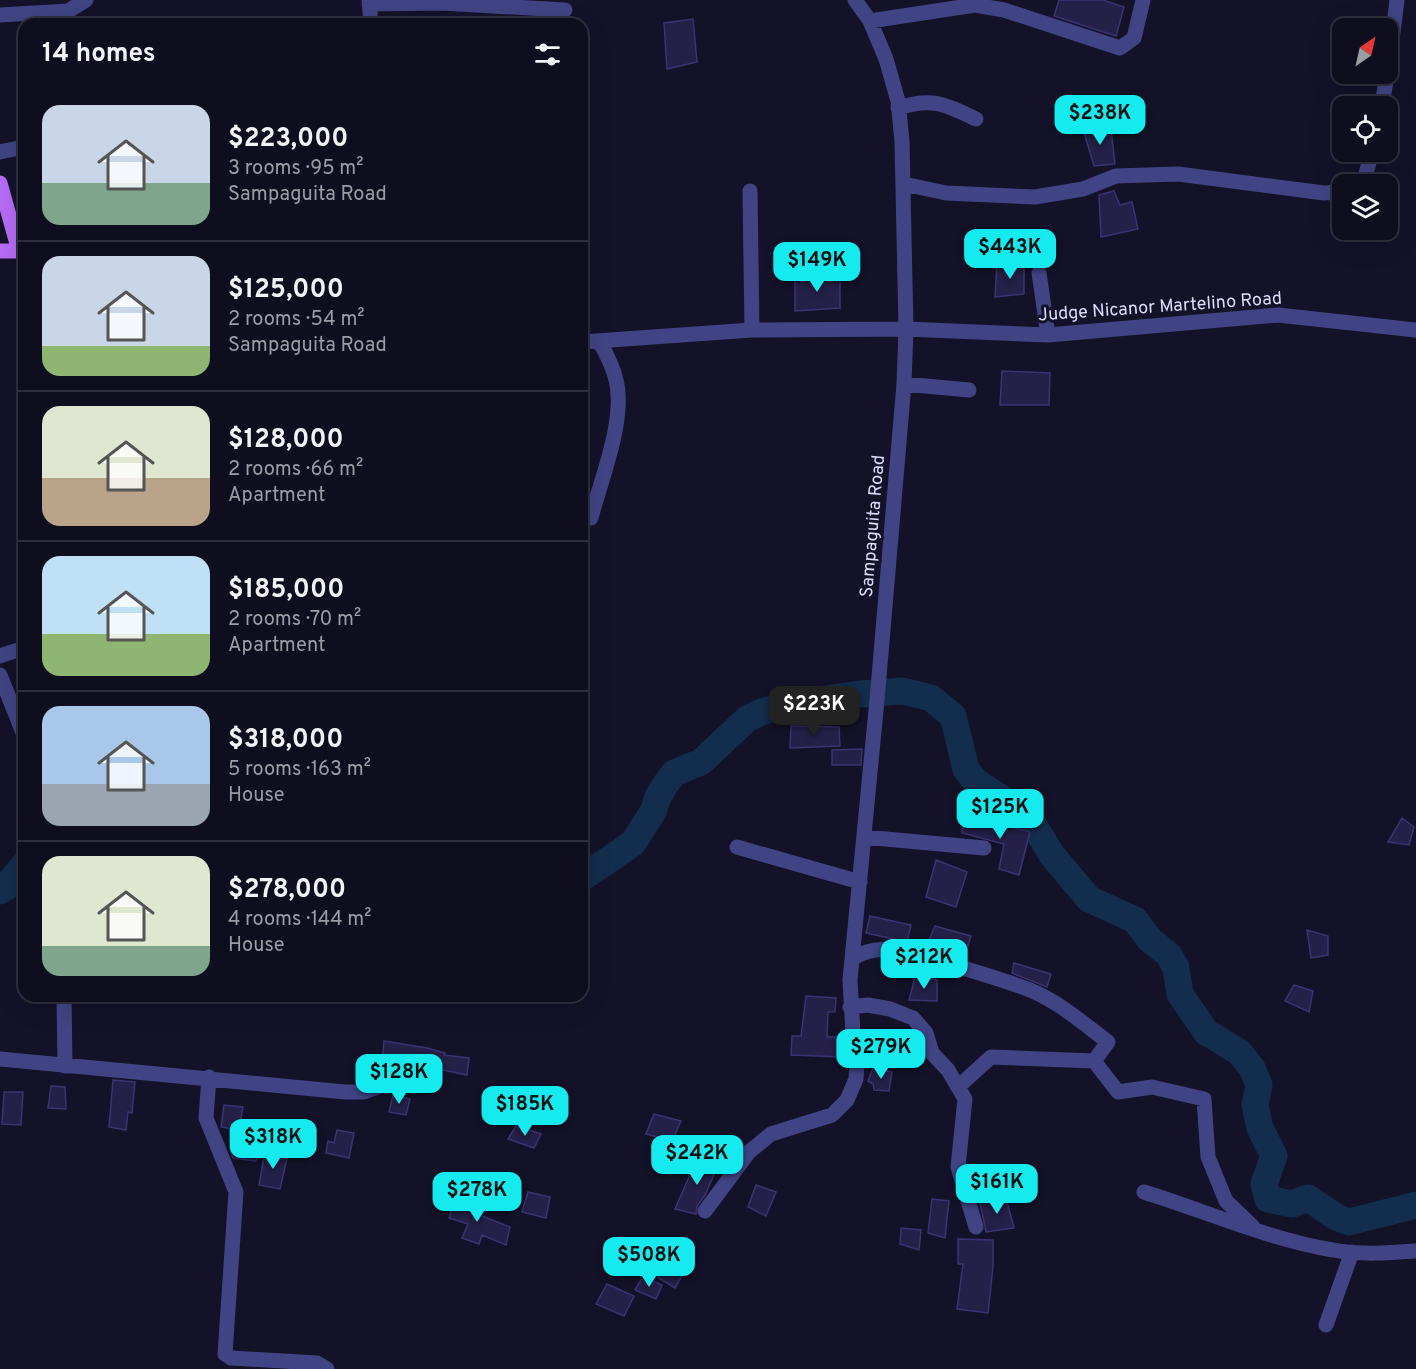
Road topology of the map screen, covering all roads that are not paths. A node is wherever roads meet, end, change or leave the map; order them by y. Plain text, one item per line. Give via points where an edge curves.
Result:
1 (86, 0) edge
2 (855, 0) edge
3 (1143, 0) edge
4 (1397, 0) edge
5 (369, 2) edge
6 (963, 3) edge
7 (564, 10) dead end
8 (0, 15) edge
9 (370, 18) edge
10 (1395, 18) edge
11 (870, 21) junction
12 (898, 108) junction
13 (975, 119) dead end
14 (18, 148) edge
15 (0, 152) edge
16 (0, 183) edge
17 (904, 184) junction
18 (750, 191) dead end
19 (1332, 193) edge
20 (18, 239) edge
21 (0, 251) edge
22 (18, 251) edge
23 (1039, 273) dead end
24 (906, 329) junction
25 (752, 330) junction
26 (1416, 330) edge
27 (1048, 335) junction
28 (599, 341) junction
29 (588, 342) edge
30 (904, 384) junction
31 (969, 390) dead end
32 (591, 518) dead end
33 (18, 650) edge
34 (0, 657) edge
35 (0, 675) edge
36 (18, 720) edge
37 (864, 837) junction
38 (737, 847) dead end
39 (984, 848) dead end
40 (860, 882) junction
41 (852, 960) junction
42 (64, 1002) edge
43 (850, 1007) junction
44 (0, 1059) edge
45 (1094, 1061) junction
46 (65, 1066) junction
47 (431, 1075) dead end
48 (209, 1077) junction
49 (958, 1087) junction
50 (1144, 1192) dead end
51 (705, 1211) dead end
52 (975, 1227) dead end
53 (1256, 1230) junction
54 (1416, 1251) edge
55 (1352, 1252) junction
56 (1326, 1325) dead end
57 (327, 1369) edge

1 - 8 street via 68,10
2 - 11 street, Sampaguita Road
3 - 6 street via 1134,38 1120,48 1004,10
4 - 10 street
5 - 7 street
5 - 9 street
6 - 11 street
11 - 12 street, Sampaguita Road via 886,59
12 - 13 street via 919,102 936,103
12 - 17 street, Sampaguita Road
14 - 15 street
16 - 20 main road
17 - 19 street via 956,194 1035,198 1083,189 1116,176 1178,174
17 - 24 street, Sampaguita Road
18 - 25 street
21 - 22 main road
23 - 27 street
24 - 25 street, Judge Nicanor Martelino Road
24 - 27 street, Judge Nicanor Martelino Road
24 - 30 street, Sampaguita Road
25 - 28 street, Judge Nicanor Martelino Road
26 - 27 street, Judge Nicanor Martelino Road via 1278,315
28 - 29 street, Judge Nicanor Martelino Road
28 - 32 street via 617,381 618,404
30 - 31 street
30 - 37 street, Sampaguita Road
33 - 34 street
35 - 36 street
37 - 39 street
37 - 40 street, Sampaguita Road
38 - 40 street
40 - 41 street, Sampaguita Road
41 - 43 street, Sampaguita Road
41 - 45 street via 858,954 888,948 901,950 1021,987 1068,1010 1108,1042
42 - 46 street
43 - 49 street via 868,1005 913,1018 926,1033 932,1053
43 - 51 street, Sampaguita Road via 857,1063 856,1079 847,1100 832,1115 771,1134 749,1152
44 - 46 street
45 - 49 street via 992,1057
45 - 53 street via 1118,1092 1152,1087 1204,1099 1208,1157 1226,1201
46 - 48 street
47 - 48 street via 411,1076 364,1092
48 - 57 street via 206,1118 236,1192 225,1354 231,1358 317,1363
49 - 52 street via 965,1099 958,1167
50 - 53 street
53 - 55 street
54 - 55 street
55 - 56 street

